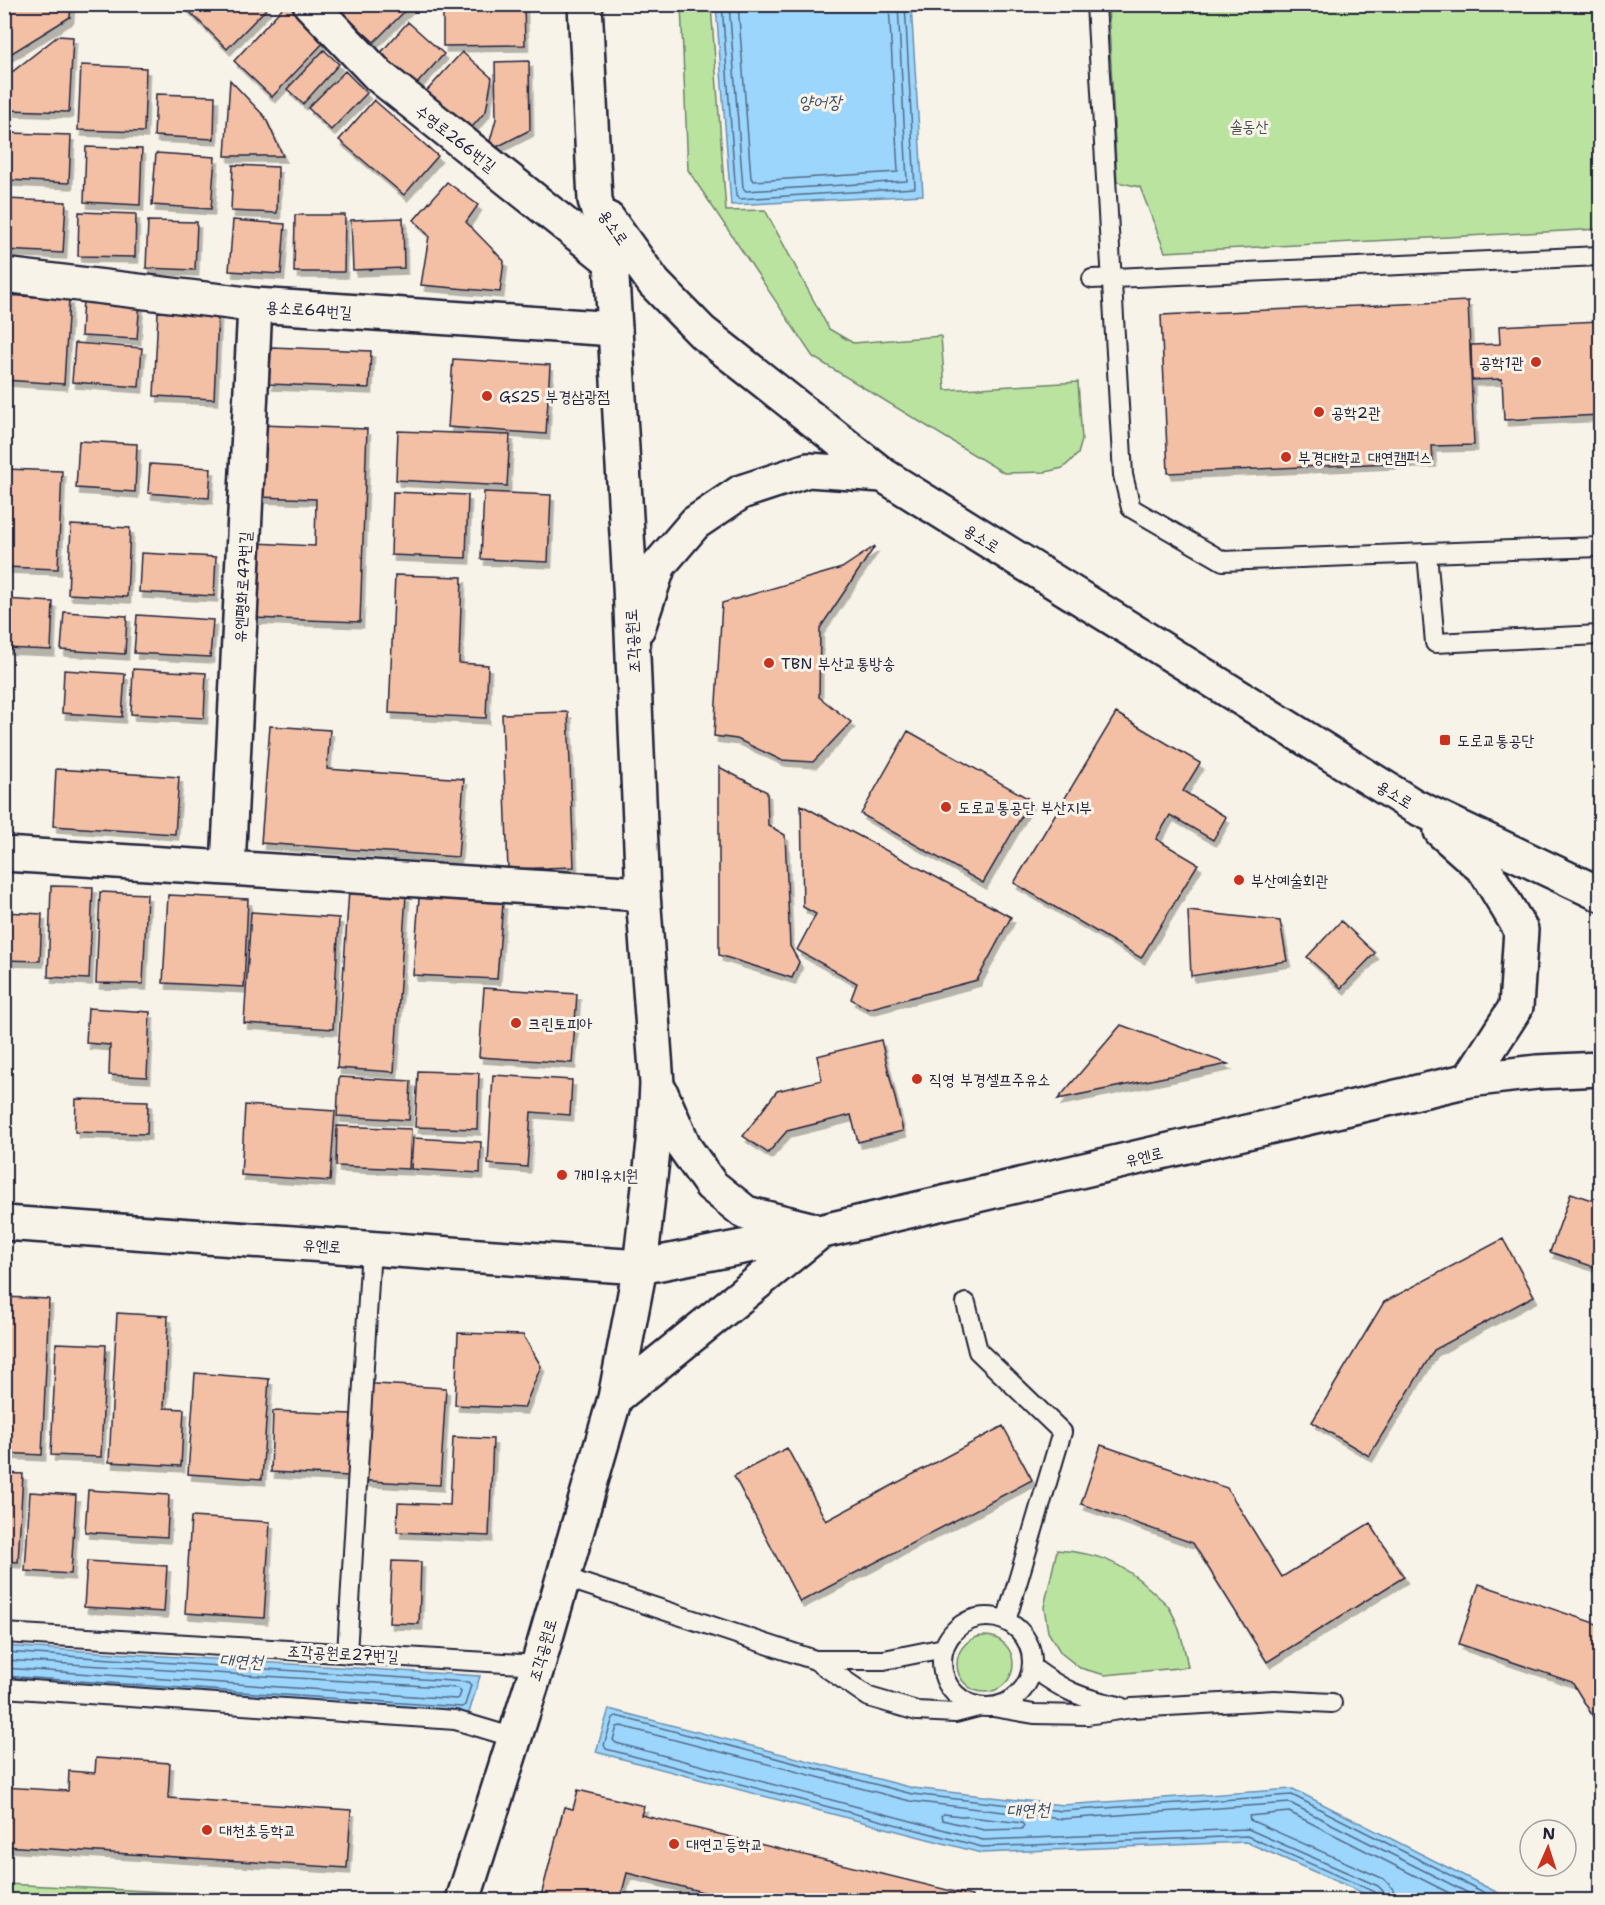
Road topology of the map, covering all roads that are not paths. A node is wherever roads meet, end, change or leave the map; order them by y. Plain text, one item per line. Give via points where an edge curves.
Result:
1 (310, 4) edge
2 (585, 4) edge
3 (1096, 4) edge
4 (595, 200) junction
5 (1600, 256) edge
6 (611, 261) junction
7 (4, 275) edge
8 (1092, 279) dead end
9 (1113, 279) junction
10 (255, 305) junction
11 (615, 329) junction
12 (883, 476) junction
13 (1600, 547) edge
14 (1427, 553) junction
15 (1600, 635) edge
16 (633, 645) junction
17 (1414, 806) junction
18 (4, 854) edge
19 (228, 868) junction
20 (642, 894) junction
21 (1600, 894) edge
22 (1600, 1069) edge
23 (1470, 1080) junction
24 (657, 1084) junction
25 (4, 1223) edge
26 (819, 1232) junction
27 (371, 1248) junction
28 (640, 1267) junction
29 (966, 1303) dead end
30 (615, 1398) junction
31 (563, 1577) junction
32 (1006, 1621) junction
33 (4, 1633) edge
34 (944, 1648) junction
35 (347, 1654) junction
36 (815, 1660) junction
37 (538, 1665) junction
38 (1033, 1668) junction
39 (4, 1688) edge
40 (1332, 1703) dead end
41 (986, 1707) junction
42 (1132, 1708) junction
43 (515, 1738) junction
44 (463, 1900) edge

1 - 6 main road, 수영로266번길 via 379,76
2 - 4 main road, 용소로
3 - 9 lane
4 - 6 main road, 조각공원로
4 - 12 main road, 용소로 via 654,283 702,332
5 - 9 lane
6 - 11 main road, 조각공원로
7 - 10 main road, 용소로64번길
8 - 9 lane
9 - 14 lane via 1123,475 1131,508 1223,561
10 - 11 main road, 용소로64번길
10 - 19 main road, 유엔평화로47번길
11 - 16 main road, 조각공원로
12 - 16 main road via 808,470 741,492 695,523 659,565
12 - 17 main road, 용소로
13 - 14 lane
14 - 15 lane via 1435,643
16 - 20 main road, 조각공원로
17 - 21 main road, 용소로
17 - 23 main road via 1485,870 1521,930 1516,1007
18 - 19 main road
19 - 20 main road
20 - 24 main road, 조각공원로
22 - 23 main road, 유엔로
23 - 26 main road, 유엔로
24 - 26 main road via 685,1148 711,1185 746,1214
24 - 28 main road, 조각공원로
25 - 27 main road, 유엔로
26 - 28 main road, 유엔로
26 - 30 main road
27 - 28 main road, 유엔로
27 - 35 lane
28 - 30 main road, 조각공원로
29 - 32 lane via 978,1351 1062,1432
30 - 31 main road, 조각공원로
31 - 36 lane
31 - 37 main road, 조각공원로
32 - 34 lane via 976,1618 962,1624
32 - 38 lane via 1027,1640
33 - 35 lane, 조각공원로27번길
34 - 36 lane via 884,1660
34 - 41 lane via 941,1663 952,1691 964,1701
35 - 37 lane, 조각공원로27번길
36 - 41 lane via 869,1697 918,1711 955,1713
37 - 43 main road, 조각공원로
38 - 41 lane via 1020,1694 1008,1703
38 - 42 lane via 1087,1700
39 - 43 lane via 454,1720
40 - 42 lane via 1274,1700
41 - 42 lane via 1088,1715
43 - 44 main road, 조각공원로

